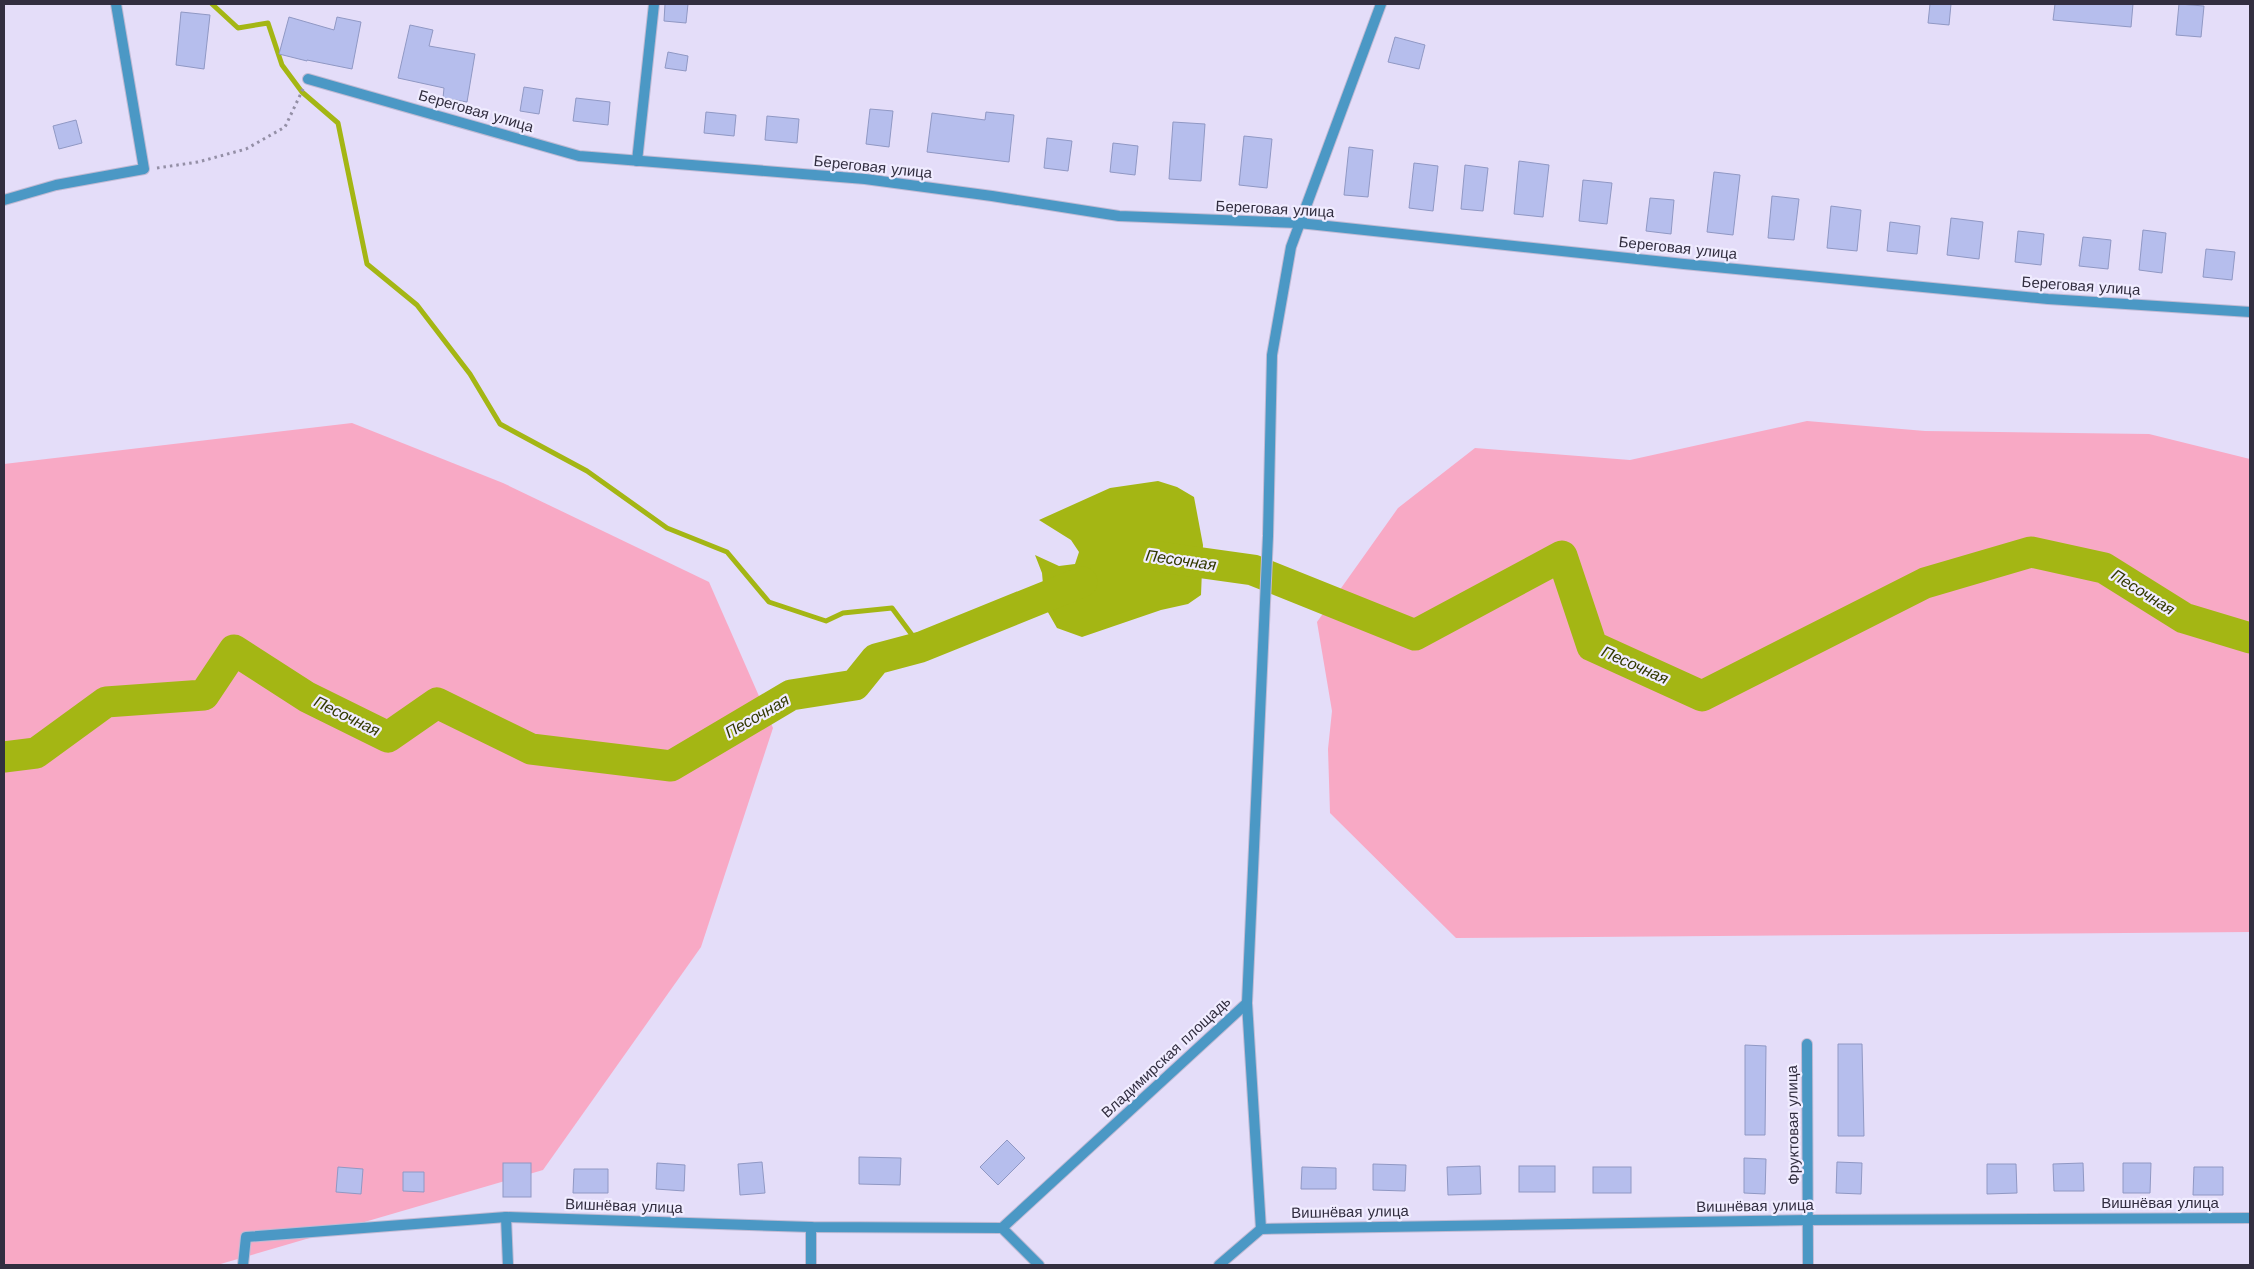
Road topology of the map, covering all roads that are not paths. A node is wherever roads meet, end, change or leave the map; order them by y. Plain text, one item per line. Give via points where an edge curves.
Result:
1 (116, 4) edge
2 (654, 4) edge
3 (1381, 4) edge
4 (308, 79) road end
5 (637, 161) junction
6 (4, 200) edge
7 (1299, 223) junction
8 (2250, 312) edge
9 (1247, 1003) junction
10 (1807, 1044) dead end
11 (506, 1217) junction
12 (2250, 1218) edge
13 (1809, 1220) junction
14 (811, 1226) junction
15 (1002, 1228) junction
16 (1261, 1229) junction
17 (243, 1265) edge
18 (508, 1265) edge
19 (811, 1265) edge
20 (1039, 1265) edge
21 (1219, 1265) edge
22 (1808, 1265) edge

1 - 6 street via 144,169 56,185
2 - 5 street
3 - 7 street
4 - 5 street, Береговая улица via 579,156
5 - 7 street, Береговая улица via 865,179 1120,216
7 - 8 street, Береговая улица via 2048,300
7 - 9 street via 1291,247 1272,355 1268,536
9 - 15 street, Владимирская площадь
9 - 16 street, Владимирская площадь
10 - 13 street, Фруктовая улица
11 - 14 street, Вишнёвая улица
11 - 17 street, Вишнёвая улица via 246,1237
11 - 18 street
12 - 13 street, Вишнёвая улица
13 - 16 street, Вишнёвая улица
13 - 22 street, Фруктовая улица
14 - 15 street, Вишнёвая улица
14 - 19 street
15 - 20 street
16 - 21 street

